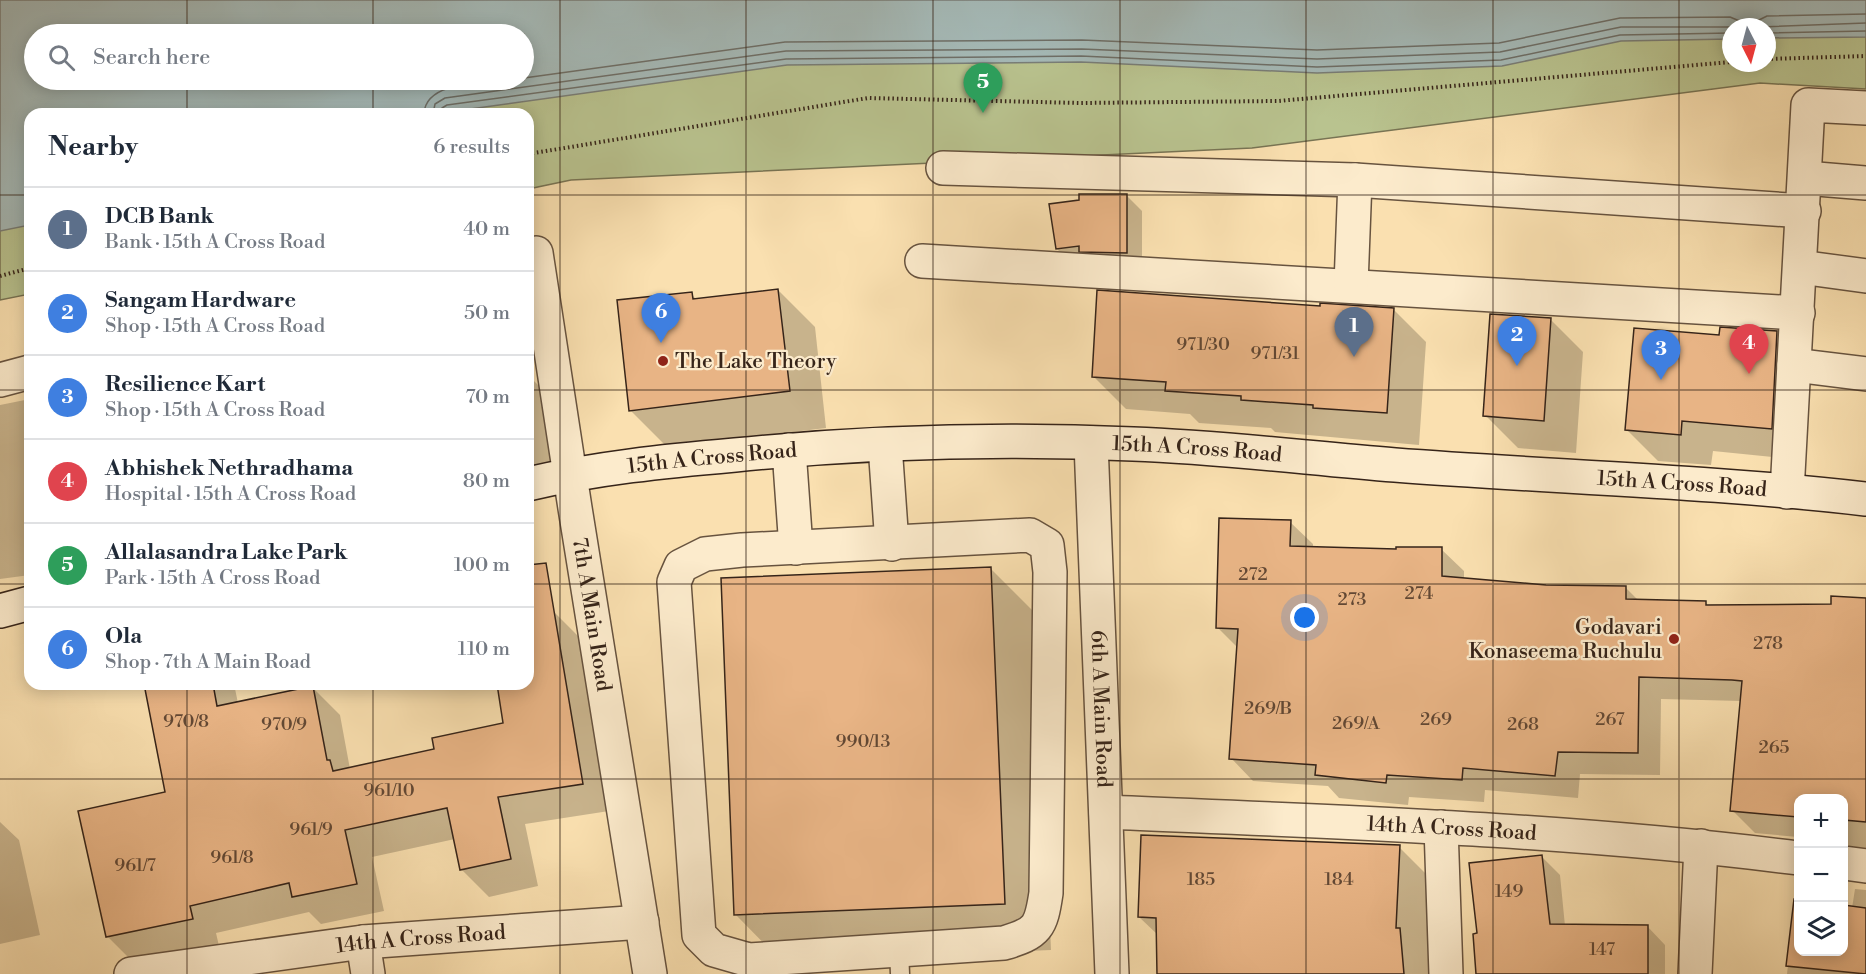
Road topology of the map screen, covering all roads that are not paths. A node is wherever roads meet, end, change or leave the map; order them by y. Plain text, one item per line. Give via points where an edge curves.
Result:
1 (1866, 108) edge
2 (943, 168) dead end
3 (1805, 178) junction
4 (1355, 180) junction
5 (1866, 183) edge
6 (1804, 211) junction
7 (922, 261) dead end
8 (534, 266) edge
9 (1800, 267) junction
10 (1866, 276) edge
11 (1351, 285) junction
12 (1798, 313) junction
13 (1794, 365) junction
14 (24, 374) edge
15 (1866, 374) edge
16 (0, 380) edge
17 (1091, 443) junction
18 (885, 445) junction
19 (789, 450) junction
20 (570, 474) junction
21 (534, 483) edge
22 (1787, 492) junction
23 (1866, 499) edge
24 (892, 544) junction
25 (796, 548) junction
26 (24, 605) edge
27 (0, 611) edge
28 (1106, 812) junction
29 (1441, 827) junction
30 (1701, 846) junction
31 (1794, 858) edge
32 (1848, 864) edge
33 (1866, 866) edge
34 (642, 922) junction
35 (363, 942) junction
36 (900, 962) edge
37 (834, 964) edge
38 (131, 974) edge
39 (368, 974) edge
40 (650, 974) edge
41 (1112, 974) edge
42 (1446, 974) edge
43 (1695, 974) edge

1 - 3 street via 1808,105
2 - 4 street
3 - 5 street
3 - 6 street
4 - 6 street
4 - 11 street
6 - 9 street
7 - 11 street
8 - 20 street, 7th A Main Road
9 - 10 street
9 - 12 street
11 - 12 street
12 - 13 street
13 - 15 street
13 - 22 street
14 - 16 street
17 - 18 street, 15th A Cross Road
17 - 22 street, 15th A Cross Road via 1263,452
17 - 28 street, 6th A Main Road
18 - 19 street, 15th A Cross Road
18 - 24 street
19 - 20 street, 15th A Cross Road
19 - 25 street
20 - 21 street, 15th A Cross Road
20 - 34 street, 7th A Main Road
22 - 23 street, 15th A Cross Road
24 - 25 street
24 - 36 street via 1030,535 1047,545 1050,572 1046,893 1042,918 1028,936
25 - 37 street via 705,554 681,566 674,582 699,935 714,950 749,960
26 - 27 street
28 - 29 street, 14th A Cross Road
28 - 41 street, 6th A Main Road
29 - 30 street, 14th A Cross Road
29 - 42 street
30 - 31 street, 14th A Cross Road
30 - 43 street
32 - 33 street
34 - 35 street, 14th A Cross Road
34 - 40 street, 7th A Main Road
35 - 38 street, 14th A Cross Road
35 - 39 street
36 - 37 street

